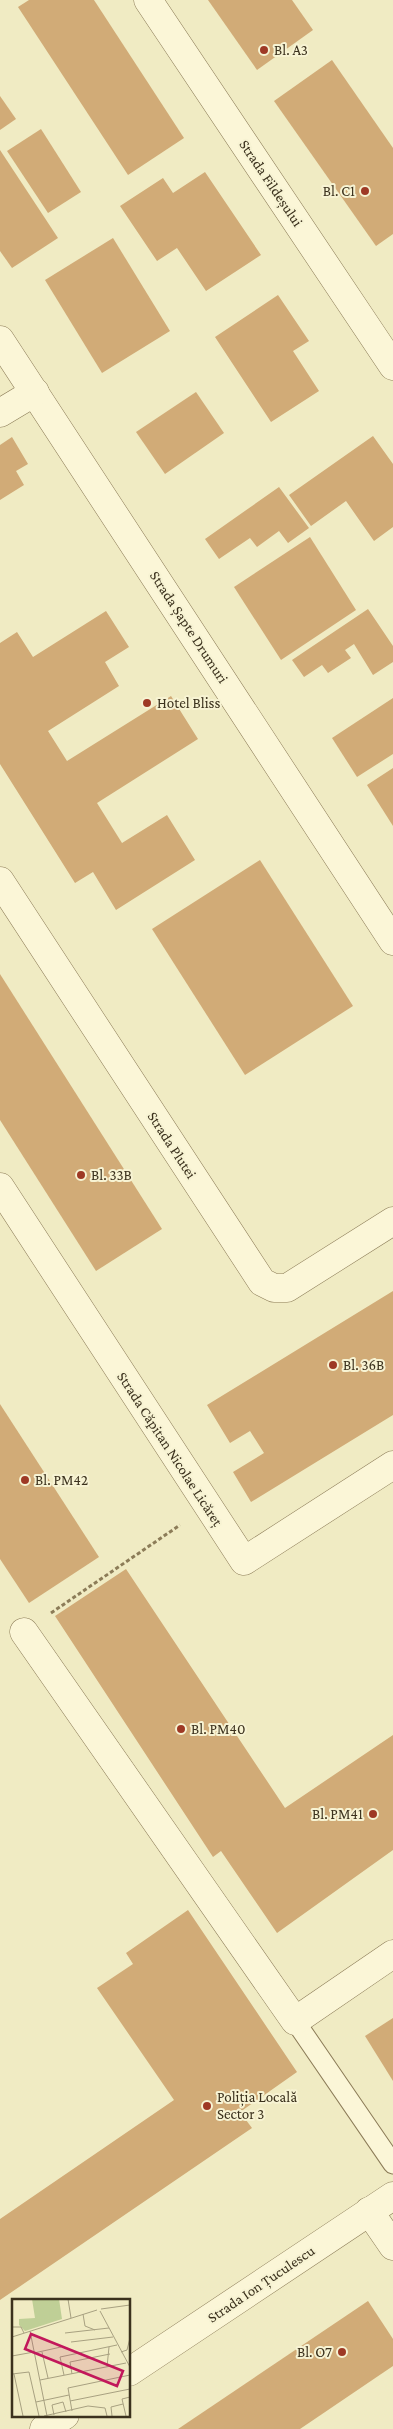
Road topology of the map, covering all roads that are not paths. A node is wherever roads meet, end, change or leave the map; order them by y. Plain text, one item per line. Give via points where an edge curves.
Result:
1 (148, 0) edge
2 (0, 340) edge
3 (393, 366) edge
4 (35, 392) junction
5 (0, 413) edge
6 (0, 881) edge
7 (393, 941) edge
8 (0, 1187) edge
9 (393, 1221) edge
10 (393, 1465) edge
11 (24, 1632) road end
12 (393, 1954) edge
13 (294, 2021) junction
14 (393, 2164) edge
15 (393, 2196) edge
16 (369, 2211) junction
17 (393, 2246) edge
18 (130, 2371) edge
19 (64, 2416) edge
20 (44, 2429) edge

1 - 3 street, Strada Fildeșului
2 - 4 street, Strada Șapte Drumuri
4 - 5 street
4 - 7 street, Strada Șapte Drumuri
6 - 9 street, Strada Plutei via 262,1282 274,1288 287,1288
8 - 10 street, Strada Căpitan Nicolae Licăreț via 244,1561
11 - 13 street
12 - 13 street
13 - 14 lane
15 - 16 street, Strada Ion Țuculescu
16 - 17 street
16 - 18 street, Strada Ion Țuculescu
19 - 20 street

